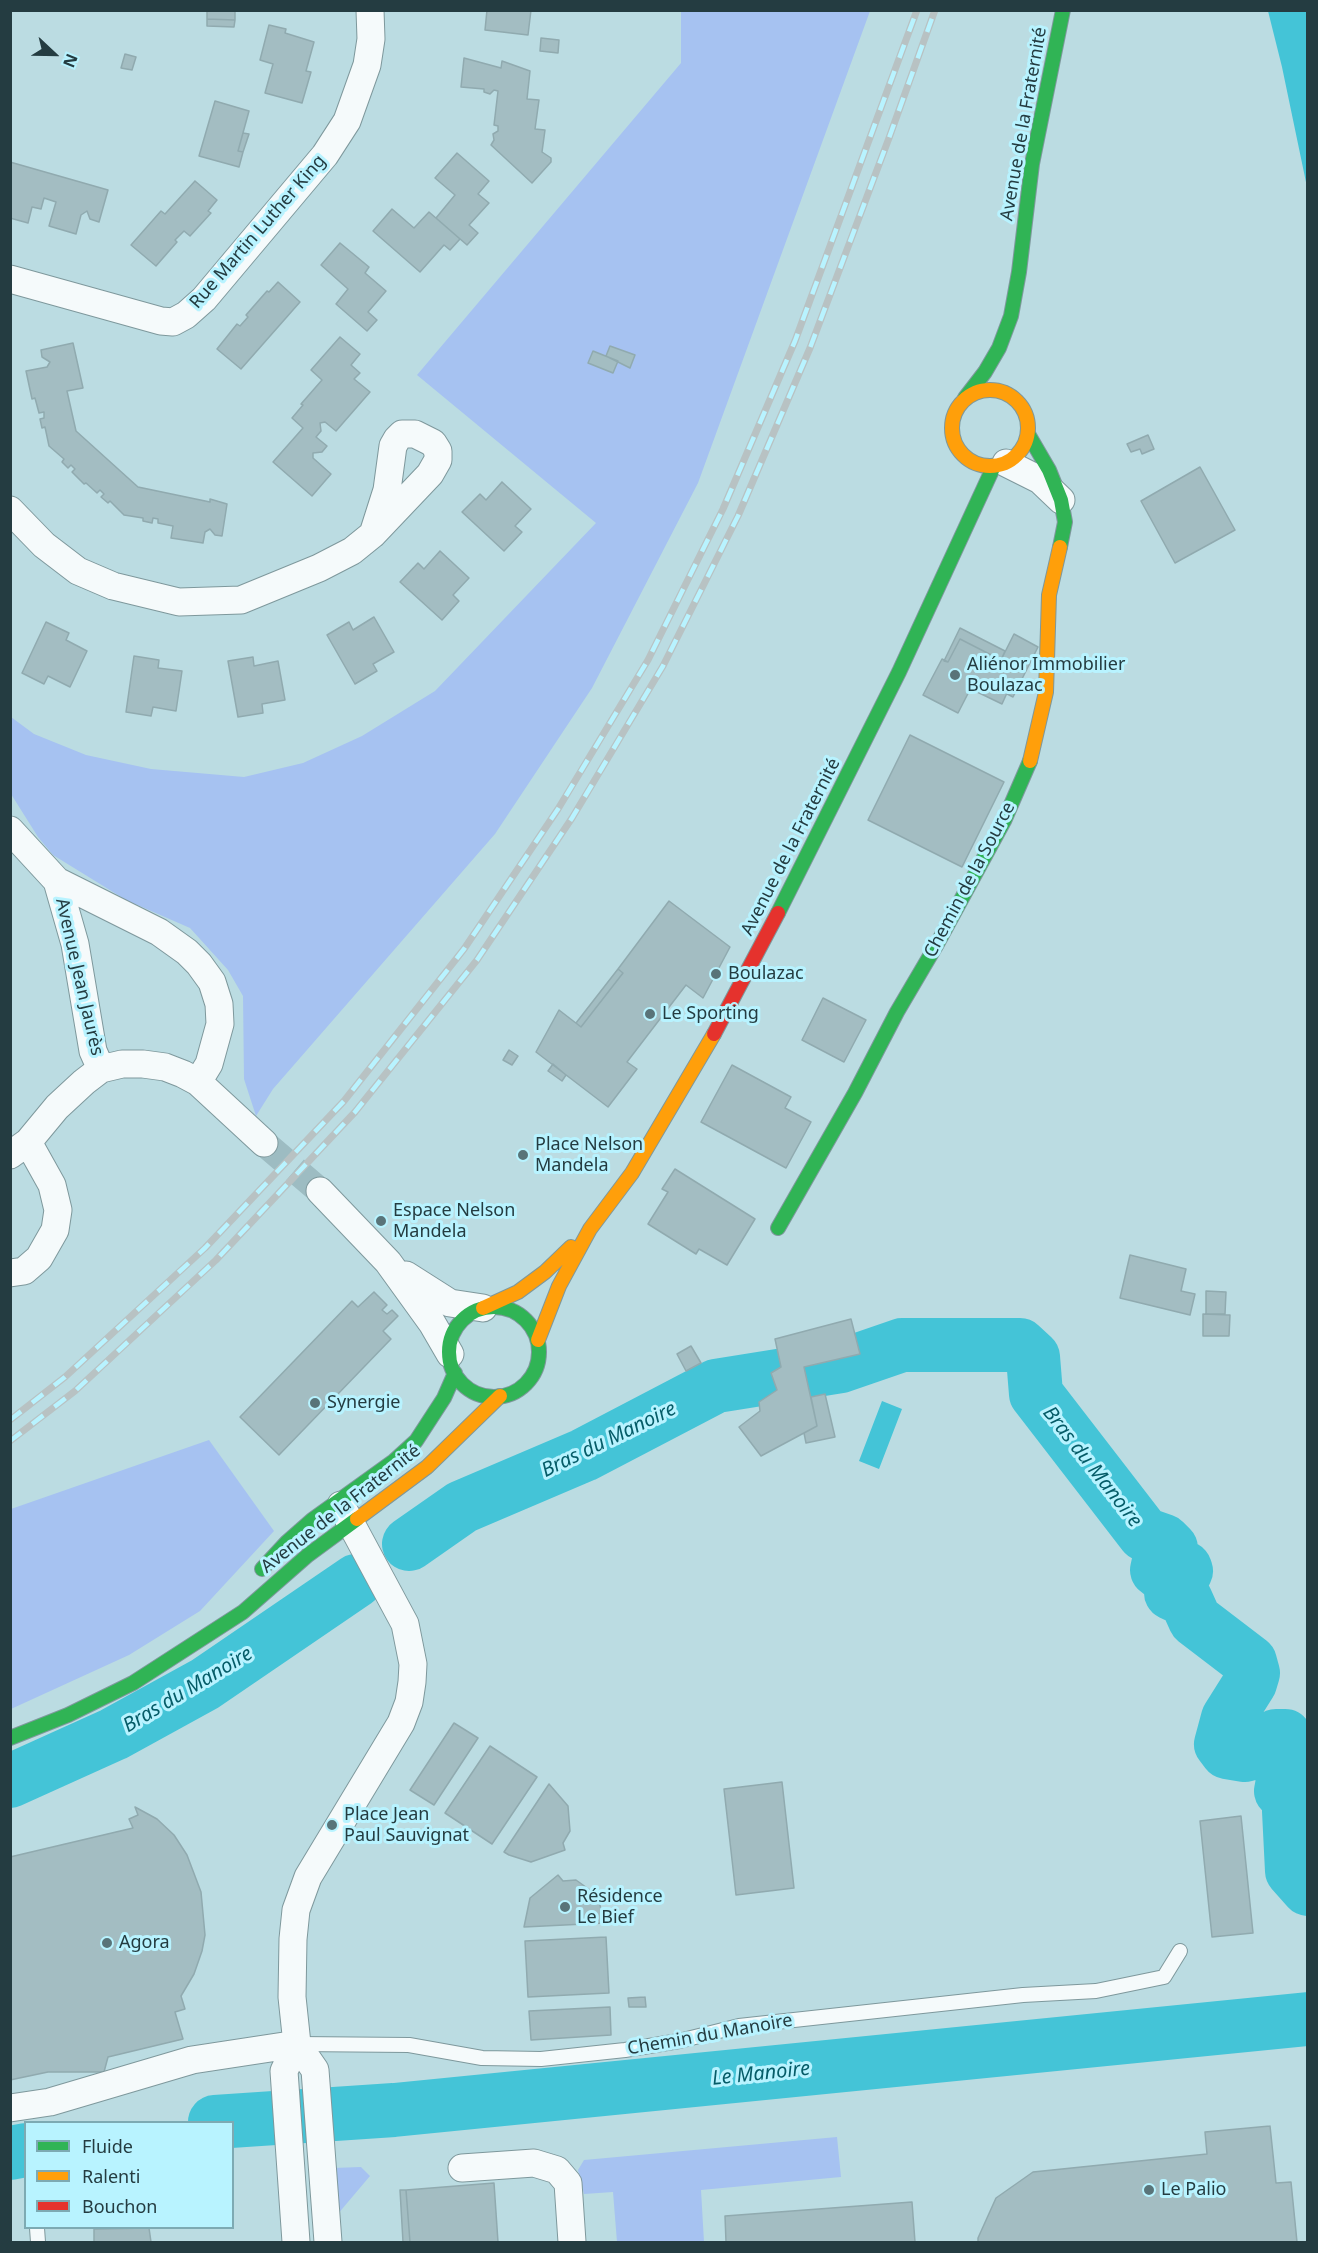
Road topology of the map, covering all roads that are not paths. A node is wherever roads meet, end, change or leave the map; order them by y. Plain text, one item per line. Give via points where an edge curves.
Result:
1 (370, 10) edge
2 (1063, 10) edge
3 (10, 279) edge
4 (1011, 316) junction
5 (1014, 348) dead end
6 (1017, 382) dead end
7 (965, 398) junction
8 (1019, 402) junction
9 (1028, 434) junction
10 (961, 453) junction
11 (1000, 465) junction
12 (960, 470) dead end
13 (1061, 500) junction
14 (10, 510) edge
15 (959, 512) dead end
16 (373, 534) dead end
17 (949, 564) junction
18 (10, 830) edge
19 (57, 881) junction
20 (101, 1069) junction
21 (198, 1082) junction
22 (264, 1143) tunnel mouth
23 (19, 1148) edge
24 (320, 1191) tunnel mouth
25 (778, 1228) dead end
26 (590, 1229) junction
27 (388, 1262) junction
28 (10, 1273) edge
29 (483, 1308) junction
30 (538, 1340) junction
31 (452, 1363) junction
32 (500, 1396) junction
33 (345, 1513) junction
34 (253, 1580) dead end
35 (240, 1595) dead end
36 (198, 1643) junction
37 (10, 1738) edge
38 (1180, 1951) dead end
39 (297, 2044) junction
40 (10, 2108) edge
41 (462, 2168) dead end
42 (296, 2242) edge
43 (328, 2242) edge
44 (572, 2242) edge

1 - 3 street, Rue Martin Luther King via 367,65 347,121 325,155 204,299 186,315 161,321
2 - 4 main road, Avenue de la Fraternité via 1032,164
4 - 5 main road
4 - 7 main road via 999,348
6 - 8 main road
7 - 8 main road via 987,390 1010,395
7 - 10 main road via 952,419 951,431
8 - 9 main road
9 - 11 main road via 1017,456
9 - 13 main road, Chemin de la Source
10 - 11 main road via 981,466
10 - 12 main road
11 - 13 street via 1040,480
11 - 17 main road, Avenue de la Fraternité
13 - 25 main road, Chemin de la Source via 1065,522 1049,595 1046,692 1032,755 1004,821
14 - 16 street via 44,545 78,571 113,586 179,602 241,600 328,564
15 - 17 main road, Avenue de la Fraternité
17 - 26 main road, Avenue de la Fraternité via 843,787 708,1045 632,1173
18 - 19 street, Avenue Jean Jaurès
19 - 20 street, Avenue Jean Jaurès via 75,944 93,1052
19 - 21 street via 159,932 187,952 212,982 220,1024 209,1064
20 - 21 street via 143,1064 165,1067
20 - 23 street via 57,1107
21 - 22 street
23 - 28 street via 52,1185 58,1210 56,1230 39,1257 24,1271
24 - 27 street
26 - 29 main road via 536,1279
26 - 30 main road via 559,1286
27 - 29 street via 450,1303
27 - 31 street via 432,1323
29 - 30 main road via 497,1307 523,1317
29 - 31 main road via 459,1325 452,1338
30 - 32 main road via 536,1370 515,1392
31 - 32 main road via 463,1384 474,1392
31 - 33 main road, Avenue de la Fraternité via 444,1398 416,1440
32 - 33 main road, Avenue de la Fraternité via 427,1467
33 - 34 main road, Avenue de la Fraternité via 312,1520
33 - 36 main road, Avenue de la Fraternité via 308,1554 243,1612
33 - 39 street via 405,1624 412,1682 401,1723 303,1887 293,1939 292,1997
35 - 36 main road, Avenue de la Fraternité
36 - 37 main road, Avenue de la Fraternité via 133,1683
38 - 39 lane, Chemin du Manoire via 1164,1977 1096,1991 990,1998 739,2026 625,2050 541,2059 482,2058 409,2045
39 - 40 street via 192,2060 50,2102
39 - 42 street via 284,2071
39 - 43 street via 315,2070
41 - 44 street via 534,2163 556,2170 568,2183

